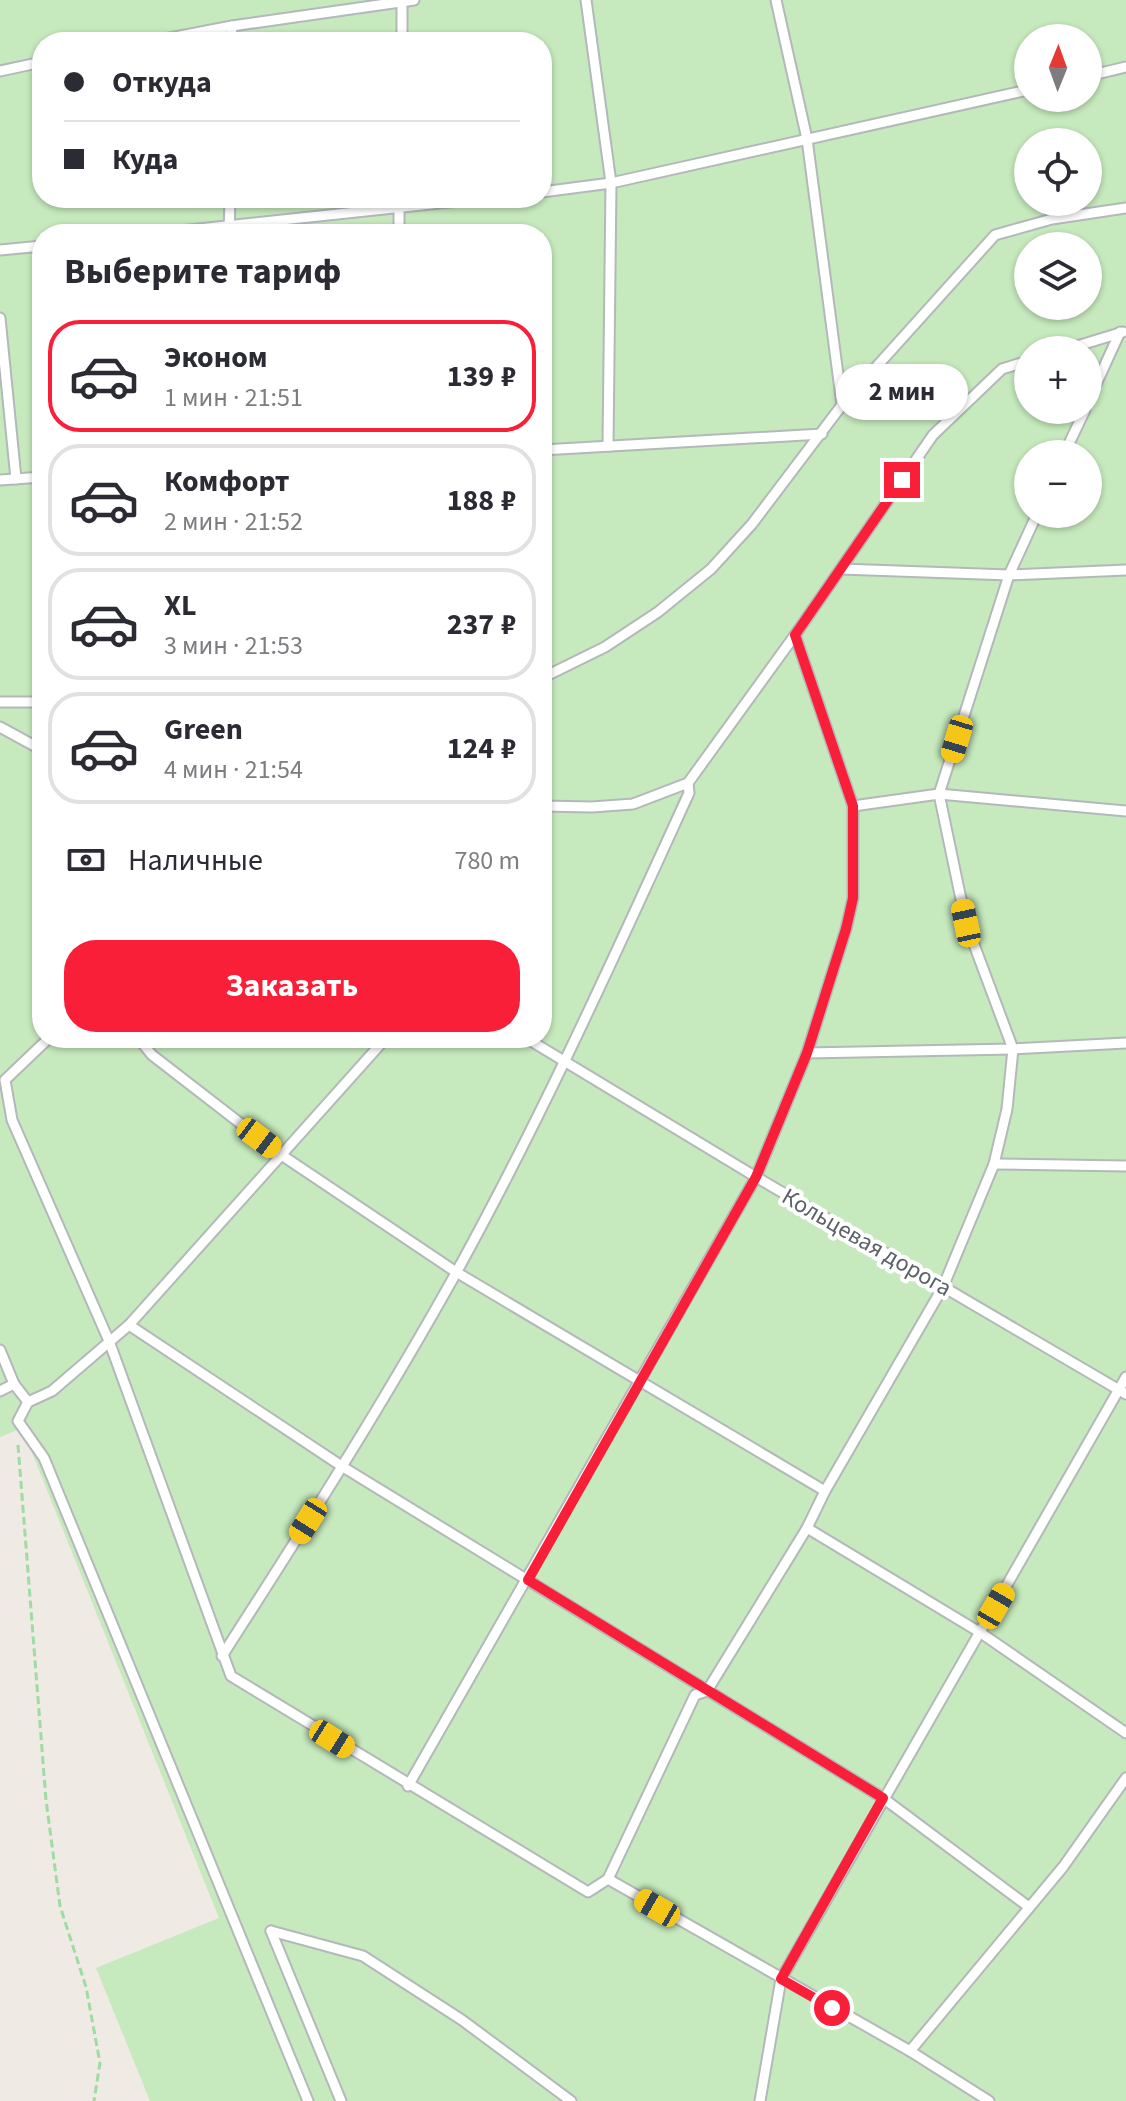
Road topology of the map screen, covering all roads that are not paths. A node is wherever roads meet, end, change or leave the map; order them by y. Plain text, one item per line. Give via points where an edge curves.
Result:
1 (414, 0) edge
2 (586, 0) edge
3 (776, 0) edge
4 (402, 3) junction
5 (232, 26) junction
6 (201, 32) edge
7 (232, 32) edge
8 (402, 32) edge
9 (32, 64) edge
10 (1126, 67) edge
11 (0, 71) edge
12 (1102, 73) edge
13 (1014, 93) edge
14 (807, 139) junction
15 (611, 183) junction
16 (552, 191) edge
17 (368, 208) edge
18 (1126, 208) edge
19 (267, 224) edge
20 (32, 247) edge
21 (0, 250) edge
22 (0, 318) edge
23 (1123, 332) edge
24 (1102, 338) edge
25 (1014, 365) edge
26 (1102, 374) edge
27 (842, 405) junction
28 (822, 434) junction
29 (608, 446) junction
30 (552, 449) edge
31 (32, 478) edge
32 (16, 479) junction
33 (0, 480) edge
34 (1031, 528) edge
35 (841, 569) junction
36 (1126, 570) edge
37 (1009, 575) junction
38 (795, 635) junction
39 (552, 673) edge
40 (0, 702) edge
41 (32, 702) edge
42 (0, 727) edge
43 (32, 745) edge
44 (688, 783) junction
45 (939, 794) junction
46 (552, 806) edge
47 (853, 806) junction
48 (1126, 811) edge
49 (1126, 1043) edge
50 (39, 1048) edge
51 (146, 1048) edge
52 (377, 1048) edge
53 (542, 1048) edge
54 (1013, 1049) junction
55 (807, 1053) junction
56 (565, 1062) junction
57 (280, 1154) junction
58 (994, 1164) junction
59 (1126, 1166) edge
60 (756, 1177) junction
61 (456, 1272) junction
62 (943, 1287) junction
63 (129, 1325) junction
64 (109, 1341) junction
65 (0, 1350) edge
66 (1126, 1377) edge
67 (640, 1380) junction
68 (14, 1384) junction
69 (0, 1391) edge
70 (1122, 1392) edge
71 (28, 1402) junction
72 (343, 1467) junction
73 (825, 1491) junction
74 (807, 1528) junction
75 (528, 1580) junction
76 (981, 1633) junction
77 (222, 1656) junction
78 (707, 1691) junction
79 (1126, 1733) edge
80 (1126, 1778) edge
81 (408, 1786) junction
82 (883, 1798) junction
83 (608, 1879) junction
84 (1029, 1907) junction
85 (781, 1979) junction
86 (910, 2051) junction
87 (308, 2101) edge
88 (341, 2101) edge
89 (571, 2101) edge
90 (760, 2101) edge
91 (989, 2101) edge

1 - 4 lane
2 - 15 lane
3 - 14 lane
4 - 5 lane
4 - 8 lane
5 - 6 lane
5 - 7 lane
9 - 11 lane
10 - 12 lane
13 - 14 lane
14 - 15 lane
14 - 27 lane
15 - 16 lane
15 - 29 lane
17 - 19 lane
18 - 27 lane via 1052,219 995,235
20 - 21 lane
22 - 32 lane
23 - 24 lane
23 - 26 lane
25 - 35 lane via 1002,369 933,435
27 - 28 lane
28 - 29 lane
28 - 39 lane via 711,569 658,612
29 - 30 lane
31 - 32 lane
32 - 33 lane
34 - 37 lane
35 - 37 lane
35 - 38 lane
36 - 37 lane
37 - 45 lane
38 - 44 lane
38 - 47 lane
40 - 41 lane
42 - 43 lane
44 - 46 lane via 633,804
44 - 56 lane via 689,793
45 - 47 lane
45 - 48 lane
45 - 54 lane via 966,923
47 - 55 lane via 853,898
49 - 54 lane
50 - 64 lane via 5,1080 12,1120
51 - 57 lane
52 - 57 lane
53 - 56 lane, Кольцевая дорога
54 - 55 lane
54 - 58 lane
55 - 60 lane
56 - 60 lane, Кольцевая дорога
56 - 61 lane
57 - 61 lane
57 - 63 lane
58 - 59 lane
58 - 62 lane
60 - 62 lane, Кольцевая дорога
60 - 67 lane
61 - 67 lane
61 - 72 lane
62 - 70 lane, Кольцевая дорога
62 - 73 lane
63 - 64 lane
63 - 72 lane
64 - 71 lane via 52,1391
64 - 77 lane
65 - 68 lane
66 - 70 lane
67 - 73 lane
67 - 75 lane
68 - 69 lane
68 - 71 lane
70 - 76 lane
71 - 87 lane via 18,1421 44,1458
72 - 75 lane
72 - 77 lane
73 - 74 lane
74 - 76 lane
74 - 78 lane
75 - 78 lane
75 - 81 lane
76 - 79 lane
76 - 82 lane
77 - 81 lane via 231,1676
78 - 82 lane
78 - 83 lane via 695,1695
80 - 84 lane
81 - 83 lane via 588,1892
82 - 84 lane
82 - 85 lane
83 - 85 lane
84 - 86 lane
85 - 86 lane
85 - 90 lane
86 - 91 lane
88 - 89 lane via 271,1931 363,1956 462,2020

